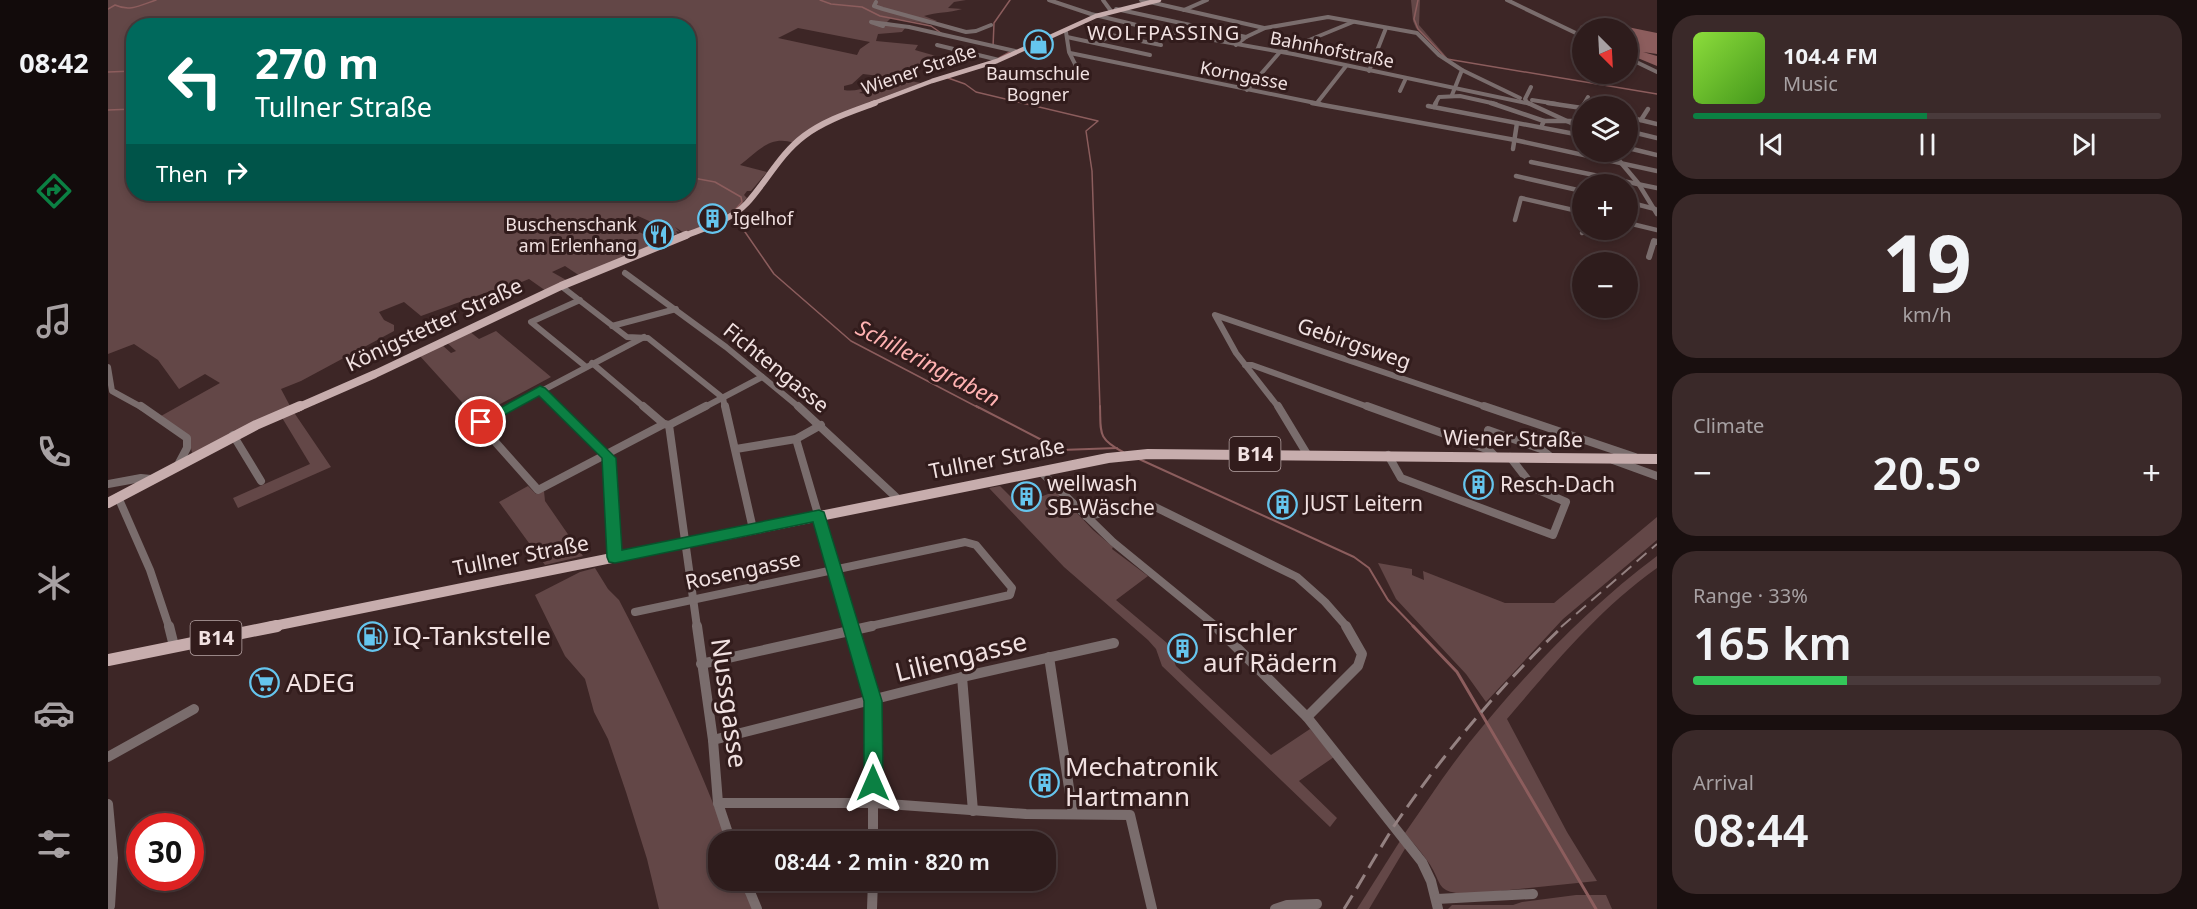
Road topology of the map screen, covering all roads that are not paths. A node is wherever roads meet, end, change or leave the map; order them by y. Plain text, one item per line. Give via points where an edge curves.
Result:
1 (1049, 0) edge
2 (1103, 0) edge
3 (1141, 0) edge
4 (1207, 0) edge
5 (1507, 0) edge
6 (1069, 1) edge
7 (1154, 1) edge
8 (876, 2) dead end
9 (1060, 4) junction
10 (1114, 10) junction
11 (1184, 10) junction
12 (1096, 16) junction
13 (1354, 22) junction
14 (992, 25) dead end
15 (884, 26) dead end
16 (1265, 28) junction
17 (1386, 28) junction
18 (958, 29) junction
19 (1066, 30) junction
20 (1572, 31) edge
21 (947, 35) junction
22 (1067, 37) junction
23 (1246, 37) junction
24 (1098, 44) junction
25 (937, 45) dead end
26 (1161, 45) dead end
27 (1236, 45) junction
28 (1280, 52) junction
29 (1011, 53) junction
30 (1070, 53) junction
31 (1150, 55) dead end
32 (997, 60) junction
33 (1638, 62) edge
34 (1346, 66) junction
35 (1077, 68) dead end
36 (1462, 70) junction
37 (1370, 71) junction
38 (1657, 72) edge
39 (1406, 78) junction
40 (1531, 87) dead end
41 (1455, 88) junction
42 (1247, 90) junction
43 (1400, 92) dead end
44 (1452, 96) junction
45 (1526, 101) junction
46 (1317, 103) junction
47 (1572, 106) edge
48 (1648, 109) dead end
49 (1566, 119) junction
50 (1638, 119) edge
51 (1572, 120) edge
52 (1641, 120) junction
53 (1544, 121) junction
54 (1572, 122) edge
55 (1517, 123) junction
56 (1657, 124) edge
57 (1542, 128) junction
58 (1572, 133) edge
59 (1638, 133) edge
60 (1657, 138) edge
61 (1515, 140) junction
62 (1513, 149) dead end
63 (1638, 150) edge
64 (1572, 152) edge
65 (1657, 155) edge
66 (1531, 162) dead end
67 (1620, 162) joint
68 (1657, 171) edge
69 (1592, 174) edge
70 (1630, 174) edge
71 (768, 176) joint
72 (1516, 176) dead end
73 (1638, 183) joint
74 (1657, 188) edge
75 (1572, 189) edge
76 (1638, 205) edge
77 (1572, 210) edge
78 (1656, 211) edge
79 (1515, 220) dead end
80 (1638, 225) edge
81 (1657, 230) edge
82 (1657, 242) edge
83 (1649, 257) dead end
84 (625, 273) dead end
85 (561, 286) junction
86 (580, 300) junction
87 (676, 309) junction
88 (612, 326) junction
89 (644, 337) junction
90 (589, 364) junction
91 (1245, 365) junction
92 (108, 367) edge
93 (762, 377) junction
94 (540, 390) junction
95 (723, 398) junction
96 (667, 425) junction
97 (820, 425) junction
98 (1488, 430) dead end
99 (234, 435) junction
100 (796, 439) junction
101 (736, 449) junction
102 (1307, 454) junction
103 (607, 455) junction
104 (1388, 455) junction
105 (1496, 457) junction
106 (1510, 457) junction
107 (1551, 457) junction
108 (1607, 458) junction
109 (1640, 458) junction
110 (1657, 459) edge
111 (179, 463) junction
112 (1040, 471) junction
113 (1657, 476) edge
114 (151, 479) junction
115 (261, 481) dead end
116 (108, 484) edge
117 (118, 497) junction
118 (898, 499) junction
119 (108, 502) edge
120 (819, 516) junction
121 (1086, 516) junction
122 (753, 529) junction
123 (685, 542) junction
124 (615, 557) junction
125 (835, 570) junction
126 (693, 600) junction
127 (635, 612) dead end
128 (854, 631) junction
129 (1114, 643) dead end
130 (174, 646) junction
131 (1049, 657) junction
132 (108, 660) edge
133 (701, 664) junction
134 (962, 677) junction
135 (873, 701) junction
136 (194, 710) dead end
137 (1307, 717) junction
138 (713, 740) junction
139 (108, 757) edge
140 (718, 802) junction
141 (874, 803) junction
142 (108, 804) edge
143 (973, 811) junction
144 (1073, 814) junction
145 (727, 831) edge
146 (873, 831) edge
147 (110, 860) edge
148 (750, 891) edge
149 (873, 891) edge
150 (1533, 894) dead end
151 (1317, 904) dead end
152 (1438, 904) edge
153 (111, 907) edge
154 (757, 909) edge
155 (872, 909) edge
156 (1152, 909) edge
157 (1275, 909) edge

1 - 9 street, Bahnhofstraße
2 - 10 street
3 - 7 street
4 - 11 street
5 - 20 street
6 - 9 street
7 - 10 main road
7 - 11 street
8 - 18 street via 874,6 895,15
9 - 12 street, Bahnhofstraße
10 - 12 main road
10 - 23 street
11 - 16 street
12 - 19 main road, Wiener Straße
12 - 27 street, Bahnhofstraße
13 - 16 street via 1329,17
13 - 17 street
13 - 28 street
14 - 18 street via 973,32
15 - 21 street via 871,22
16 - 23 street
17 - 36 street via 1420,35 1439,55
17 - 37 street
18 - 21 street
19 - 22 street
19 - 29 main road, Wiener Straße
21 - 29 street
22 - 24 street
22 - 30 street
23 - 27 street
24 - 26 street via 1111,35
24 - 31 street
25 - 32 street
27 - 28 street, Bahnhofstraße
28 - 34 street, Bahnhofstraße
28 - 42 street
29 - 32 main road, Wiener Straße
30 - 35 street
30 - 42 street, Korngasse
32 - 71 main road, Wiener Straße via 840,115 796,143
33 - 38 street
34 - 37 street, Bahnhofstraße
34 - 46 street
36 - 41 street
36 - 45 street
37 - 39 street, Bahnhofstraße
39 - 41 street, Bahnhofstraße
39 - 43 street
40 - 45 street
41 - 44 street
41 - 45 street, Bahnhofstraße
42 - 46 street, Korngasse
44 - 53 street via 1517,109
44 - 55 street via 1439,97 1431,107
45 - 47 street
45 - 49 street
46 - 61 street, Korngasse
48 - 52 street
49 - 51 street
49 - 53 street
49 - 54 street
50 - 52 street
52 - 56 street
53 - 57 street
55 - 57 street
55 - 61 street
57 - 58 street
59 - 60 street
61 - 62 street
61 - 64 street, Korngasse
63 - 65 street
66 - 69 street
67 - 68 street, Korngasse
67 - 70 street
71 - 85 main road, Königstetter Straße via 746,204 728,218
72 - 75 street
73 - 74 street
73 - 78 street
76 - 78 street
77 - 79 street via 1524,198 1519,199
80 - 81 street
82 - 83 street via 1654,241
84 - 87 street, Fichtengasse
85 - 86 street
85 - 99 main road, Königstetter Straße
86 - 88 street
86 - 90 street via 531,322
87 - 88 street
87 - 93 street, Fichtengasse
88 - 89 street via 627,337
89 - 90 street
89 - 95 street
90 - 94 street
90 - 96 street
91 - 102 street, Gebirgsweg via 1285,416
91 - 105 street via 1489,450
91 - 109 street, Gebirgsweg via 1215,315
92 - 111 street via 112,391 187,438 187,448
93 - 95 street
93 - 97 street, Fichtengasse
94 - 103 street
94 - 103 street via 481,422 538,490
95 - 96 street
95 - 101 street
96 - 103 street
96 - 123 street, Nussgasse
97 - 100 street
97 - 118 street, Fichtengasse
98 - 107 street via 1541,449
99 - 111 main road, Königstetter Straße
99 - 115 street
100 - 101 street
100 - 120 street
101 - 122 street
102 - 104 main road, Wiener Straße / B14
102 - 112 main road, Tullner Straße / B14 via 1141,454
103 - 124 street
104 - 105 main road, Wiener Straße / B14
104 - 106 street via 1401,478 1553,535 1566,502 1534,489
105 - 106 main road, Wiener Straße / B14
106 - 107 main road, Wiener Straße / B14
107 - 108 main road, Wiener Straße / B14
108 - 109 main road, Wiener Straße / B14
108 - 113 street
109 - 110 main road, Wiener Straße / B14
111 - 114 main road, Königstetter Straße
112 - 118 main road, Tullner Straße / B14
112 - 121 street
114 - 116 street
114 - 117 main road, Königstetter Straße
117 - 119 main road, Königstetter Straße
117 - 130 street
118 - 120 main road, Tullner Straße / B14
120 - 122 main road, Tullner Straße / B14
120 - 125 street
121 - 137 street via 1226,635
121 - 137 street via 1151,505 1297,577 1315,591 1358,643 1362,654 1358,666
122 - 123 main road, Tullner Straße / B14
123 - 124 main road, Tullner Straße / B14
123 - 126 street, Nussgasse
124 - 130 main road, Tullner Straße / B14
125 - 126 street, Rosengasse
125 - 128 street
125 - 128 street, Rosengasse via 965,542 976,545 1012,588 1010,595
126 - 127 street, Rosengasse
126 - 133 street, Nussgasse
128 - 133 street
128 - 135 street
129 - 131 street, Liliengasse
130 - 132 main road, Tullner Straße / B14
131 - 134 street, Liliengasse
131 - 144 street
133 - 138 street, Nussgasse
134 - 135 street, Liliengasse
134 - 143 street
135 - 138 street, Liliengasse
135 - 141 street
136 - 139 street
137 - 152 street via 1422,862
138 - 140 street, Nussgasse
140 - 141 street
140 - 145 street, Nussgasse
141 - 143 street
141 - 146 street
142 - 147 street
143 - 144 street
144 - 156 street via 1130,815
147 - 153 street
148 - 154 street
149 - 155 street
150 - 152 street
151 - 157 street

